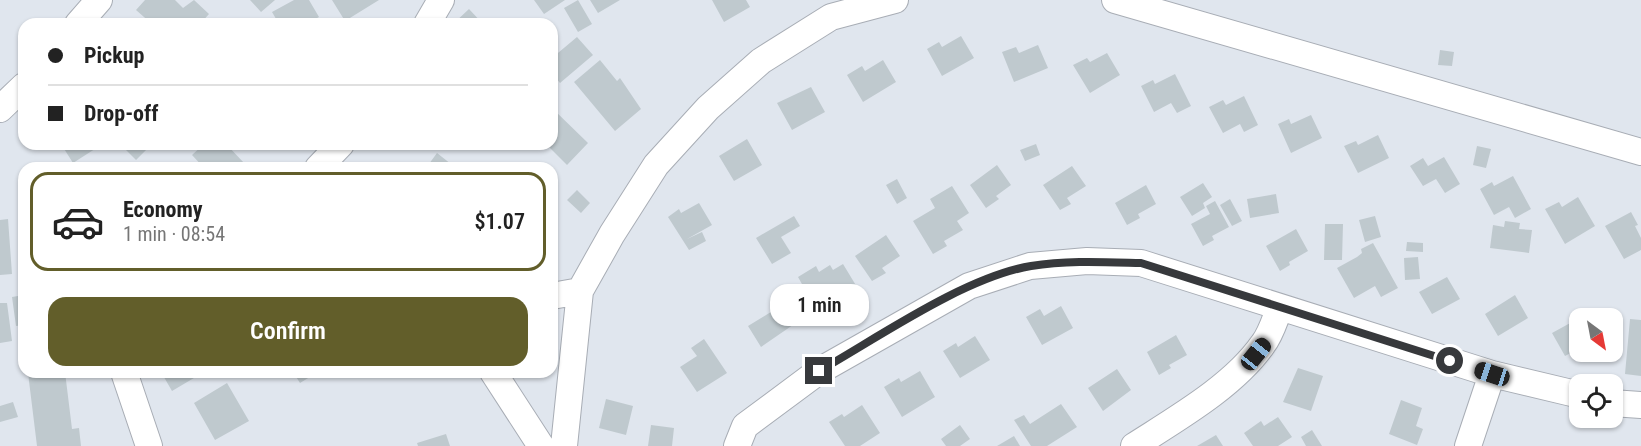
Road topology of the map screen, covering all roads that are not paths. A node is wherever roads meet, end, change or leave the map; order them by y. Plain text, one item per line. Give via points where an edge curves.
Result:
1 (99, 0) edge
2 (441, 0) edge
3 (895, 0) edge
4 (1115, 0) edge
5 (83, 18) edge
6 (430, 18) edge
7 (18, 92) edge
8 (0, 109) edge
9 (335, 150) edge
10 (1641, 152) edge
11 (324, 162) edge
12 (580, 291) junction
13 (558, 295) edge
14 (1280, 307) junction
15 (1492, 374) junction
16 (126, 378) edge
17 (497, 378) edge
18 (1569, 392) edge
19 (1623, 404) edge
20 (1641, 405) edge
21 (1144, 443) edge
22 (149, 446) edge
23 (541, 446) edge
24 (564, 446) edge
25 (736, 446) edge
26 (1468, 446) edge

1 - 5 street
2 - 6 street
3 - 12 street via 831,17 761,62 708,108 656,165
4 - 10 street
7 - 8 street
9 - 11 street
12 - 13 street
12 - 24 street
14 - 15 street
14 - 21 street via 1265,343 1247,365
14 - 25 street via 1141,263 1087,261 1030,266 969,286 819,371 745,426
15 - 18 street
15 - 26 street
16 - 22 street
17 - 23 street
19 - 20 street

